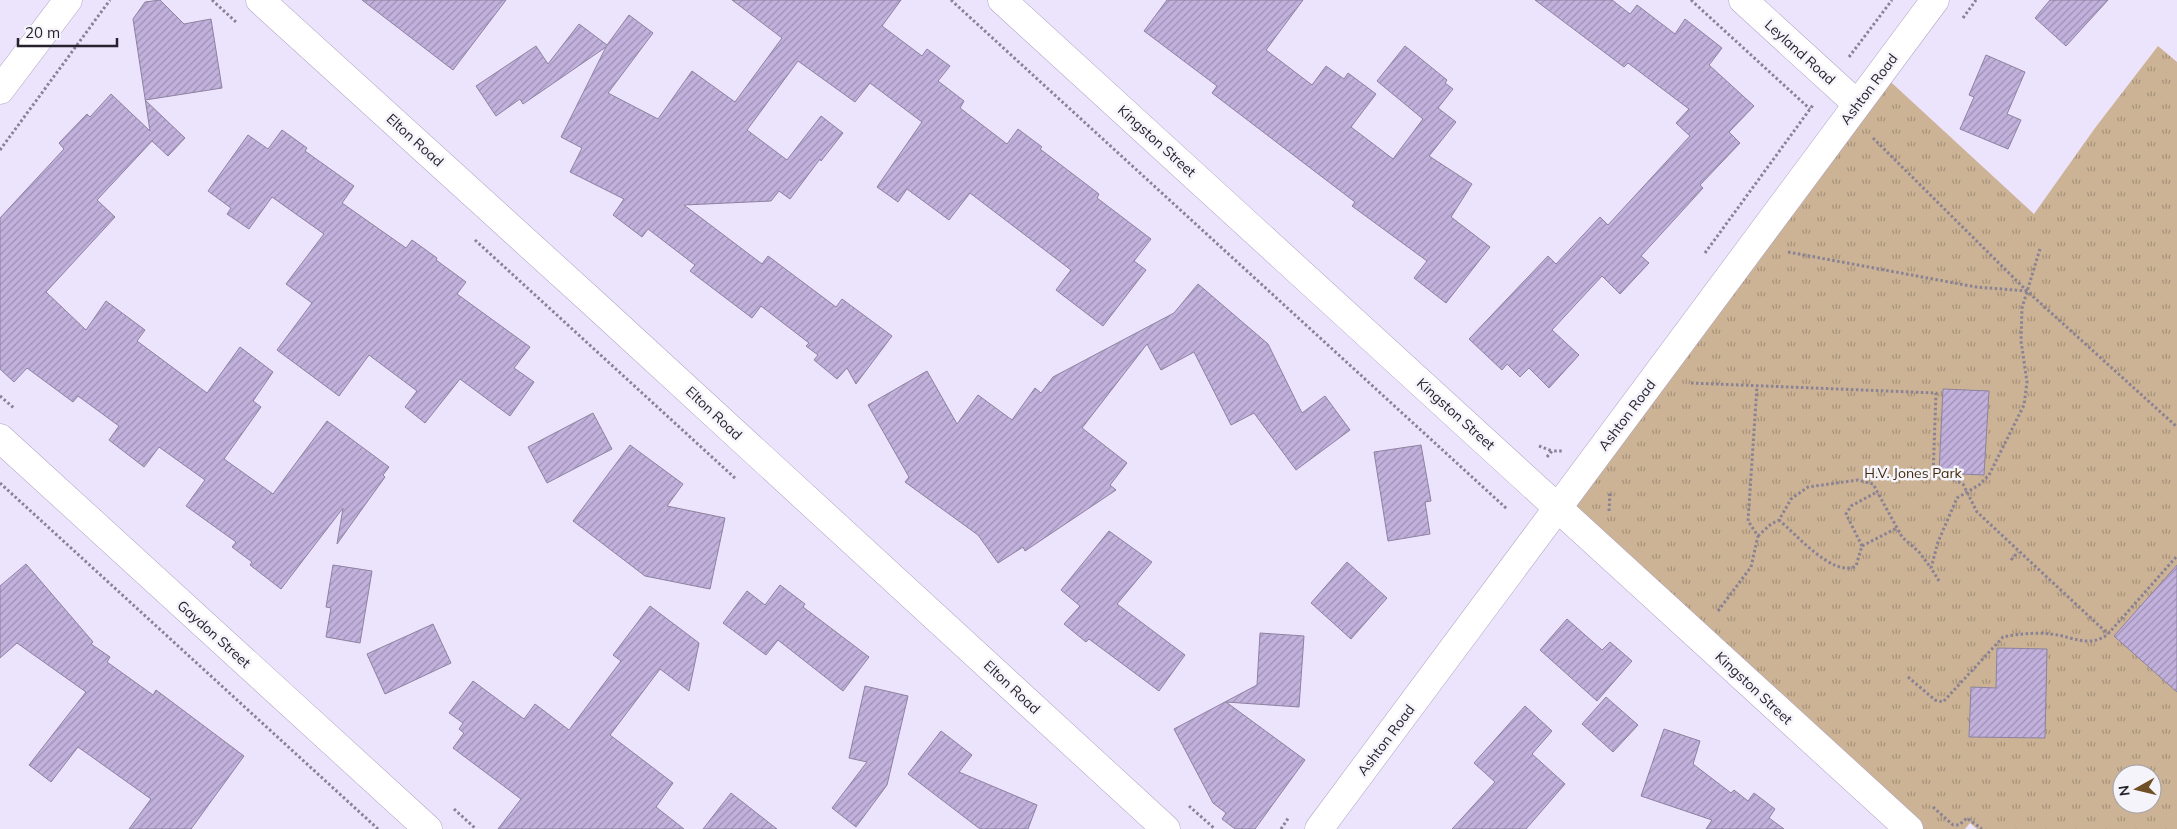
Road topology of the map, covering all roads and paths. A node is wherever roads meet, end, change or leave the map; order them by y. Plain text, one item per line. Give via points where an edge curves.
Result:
1 (68, 0) edge
2 (110, 0) edge
3 (212, 0) edge
4 (260, 0) edge
5 (951, 0) edge
6 (1002, 0) edge
7 (1691, 0) edge
8 (1743, 0) edge
9 (1892, 0) edge
10 (1935, 0) edge
11 (242, 27) dead end
12 (9, 59) edge
13 (1846, 62) dead end
14 (0, 90) edge
15 (1857, 104) junction
16 (1810, 109) dead end
17 (1877, 132) dead end
18 (1872, 138) junction
19 (1867, 146) dead end
20 (0, 150) edge
21 (469, 236) dead end
22 (1794, 245) dead end
23 (2040, 248) dead end
24 (1788, 252) junction
25 (1782, 260) dead end
26 (2027, 291) junction
27 (1697, 375) dead end
28 (1691, 383) junction
29 (1757, 386) junction
30 (1686, 391) dead end
31 (2177, 427) edge
32 (0, 438) edge
33 (1565, 453) dead end
34 (1542, 464) dead end
35 (0, 483) edge
36 (742, 485) dead end
37 (1612, 490) dead end
38 (1968, 491) junction
39 (1877, 492) junction
40 (1559, 508) junction
41 (1507, 509) dead end
42 (1610, 514) dead end
43 (1779, 520) junction
44 (1897, 528) junction
45 (1758, 536) junction
46 (1862, 546) junction
47 (2018, 552) junction
48 (2177, 556) edge
49 (2011, 560) dead end
50 (1931, 568) junction
51 (1939, 581) dead end
52 (1711, 605) dead end
53 (1718, 611) junction
54 (1725, 618) dead end
55 (2108, 634) junction
56 (1908, 676) dead end
57 (1932, 805) dead end
58 (378, 829) edge
59 (428, 829) edge
60 (1166, 829) edge
61 (1319, 829) edge
62 (1909, 829) edge
63 (1982, 829) edge

1 - 12 street
2 - 20 path
3 - 11 path
4 - 60 street, Elton Road
5 - 41 path
6 - 40 street, Kingston Street
7 - 16 path
8 - 15 street, Leyland Road
9 - 13 path
10 - 15 street, Ashton Road
12 - 14 street
15 - 40 street, Ashton Road
17 - 18 path
18 - 19 path
18 - 26 path
21 - 36 path
22 - 24 path
23 - 26 path
24 - 25 path
24 - 26 path via 1976,287
26 - 31 path
26 - 38 path via 2021,327 2027,382 2024,404 1989,475
27 - 28 path
28 - 29 path
28 - 30 path
29 - 38 path via 1936,393 1934,477 1960,482
29 - 45 path via 1748,521
32 - 59 street, Gaydon Street
33 - 34 path via 1562,450 1552,451
35 - 58 path
37 - 42 path via 1608,496
38 - 47 path via 1977,512
38 - 50 path via 1957,498
39 - 43 path via 1869,482 1858,480 1808,487 1791,499
39 - 44 path
39 - 46 path via 1851,506 1846,514
40 - 61 street, Ashton Road
40 - 62 street, Kingston Street
43 - 45 path
43 - 46 path via 1838,568 1856,566
44 - 46 path
44 - 50 path
45 - 53 path via 1751,567
47 - 49 path
47 - 55 path
48 - 55 path
50 - 51 path
52 - 53 path
53 - 54 path
55 - 56 path via 2100,641 2092,642 2050,633 2003,637 1943,702 1935,700
57 - 63 path via 1953,825 1968,818

